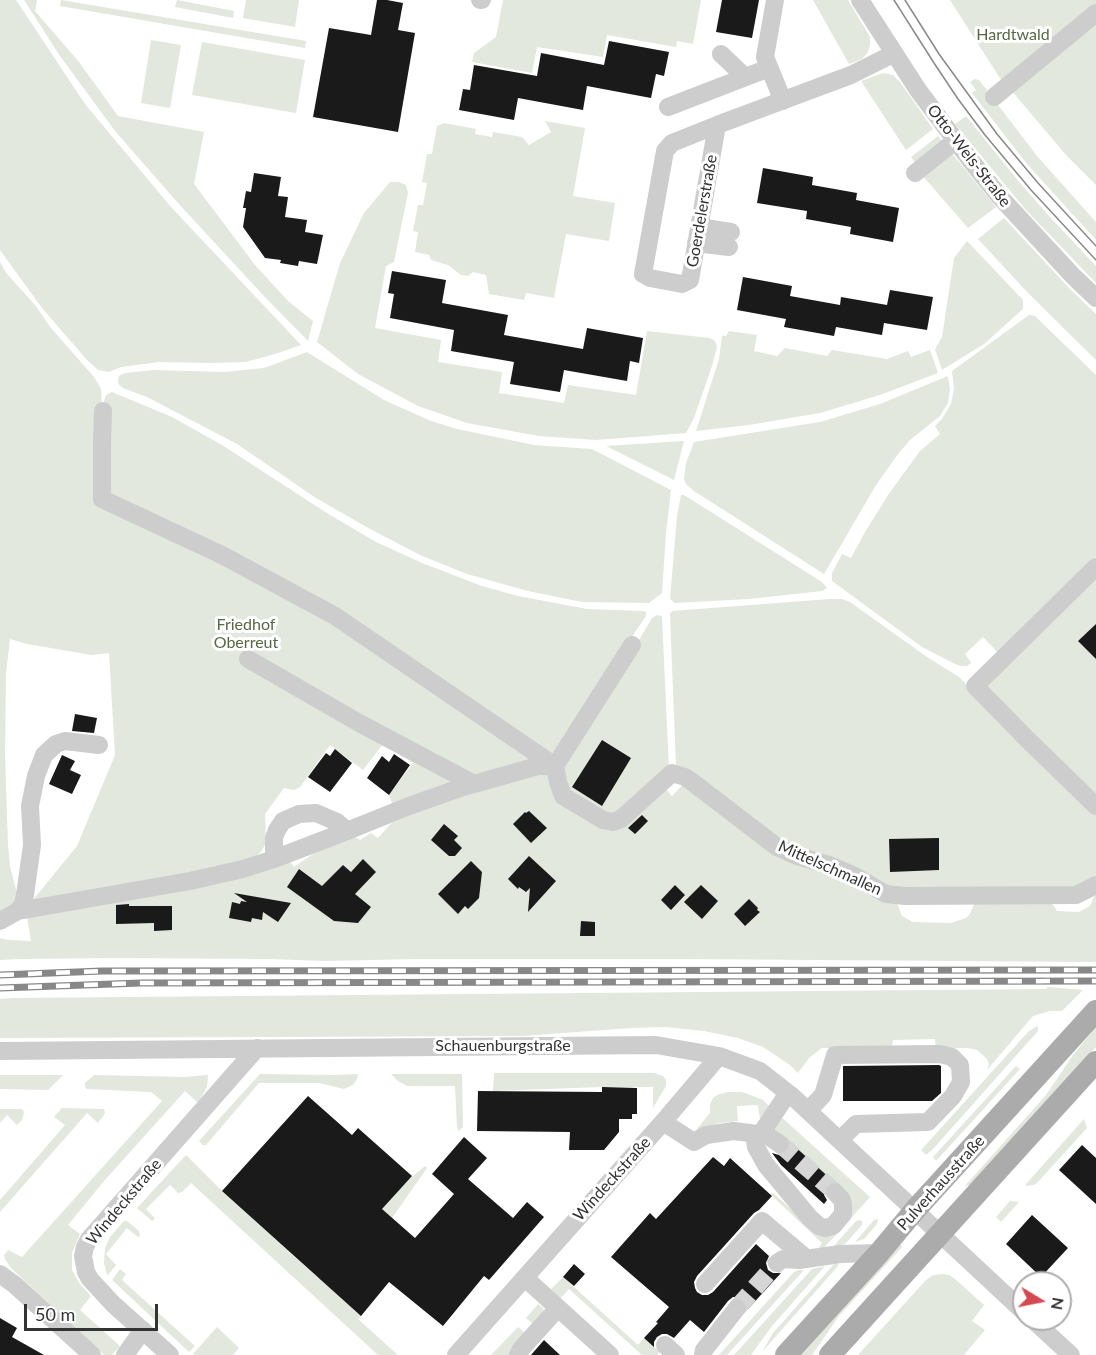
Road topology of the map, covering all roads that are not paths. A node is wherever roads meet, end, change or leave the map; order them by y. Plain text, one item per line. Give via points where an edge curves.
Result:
1 (775, 0) edge
2 (860, 0) edge
3 (1096, 13) edge
4 (721, 54) dead end
5 (893, 54) junction
6 (769, 68) junction
7 (745, 77) junction
8 (994, 97) dead end
9 (783, 101) junction
10 (668, 106) dead end
11 (717, 125) junction
12 (955, 141) junction
13 (915, 173) dead end
14 (698, 235) junction
15 (730, 240) dead end
16 (1096, 298) edge
17 (103, 411) dead end
18 (1096, 567) edge
19 (632, 645) dead end
20 (248, 659) dead end
21 (99, 745) dead end
22 (555, 766) junction
23 (474, 784) junction
24 (1096, 806) edge
25 (347, 831) junction
26 (274, 859) junction
27 (1096, 885) edge
28 (18, 911) junction
29 (0, 921) edge
30 (1096, 1011) edge
31 (257, 1048) junction
32 (0, 1051) edge
33 (719, 1056) junction
34 (1096, 1062) edge
35 (788, 1093) junction
36 (808, 1112) junction
37 (663, 1122) junction
38 (759, 1133) junction
39 (840, 1140) junction
40 (780, 1144) tunnel mouth
41 (835, 1192) tunnel mouth
42 (915, 1210) junction
43 (940, 1234) junction
44 (879, 1253) junction
45 (807, 1259) junction
46 (777, 1263) tunnel mouth
47 (0, 1274) edge
48 (525, 1278) junction
49 (705, 1284) dead end
50 (1012, 1301) edge
51 (558, 1308) junction
52 (736, 1308) tunnel mouth
53 (143, 1330) junction
54 (1045, 1331) edge
55 (92, 1355) edge
56 (125, 1355) edge
57 (170, 1355) edge
58 (456, 1355) edge
59 (518, 1355) edge
60 (610, 1355) edge
61 (703, 1355) edge
62 (786, 1355) edge
63 (830, 1355) edge
64 (1071, 1355) edge

1 - 6 street via 765,57
2 - 5 street, Otto-Wels-Straße
3 - 8 street
4 - 7 street
5 - 9 street, Goerdelerstraße
5 - 12 street, Otto-Wels-Straße
6 - 7 street
6 - 9 street
7 - 10 street
9 - 11 street, Goerdelerstraße
11 - 14 street, Goerdelerstraße
11 - 14 street, Goerdelerstraße via 672,143 665,151 643,273 650,279 682,284 690,280
12 - 13 street
12 - 16 street, Otto-Wels-Straße via 1000,197
14 - 15 street
17 - 22 street via 102,499 222,555 335,616
18 - 24 street via 975,686
19 - 22 street
20 - 23 street
21 - 28 street via 65,741 44,755 30,806 32,845 25,894
22 - 23 street via 538,766
22 - 27 street, Mittelschmallen via 563,796 613,822 672,773 685,777 777,846 853,875 886,894 1076,895
23 - 25 street
25 - 26 street
25 - 26 street via 316,813 298,814 283,820 277,830
26 - 28 street via 214,876
28 - 29 street
30 - 42 main road, Pulverhausstraße
31 - 32 street, Schauenburgstraße
31 - 33 street, Schauenburgstraße via 656,1045
31 - 53 street, Windeckstraße via 85,1247 83,1256 90,1279
33 - 35 street, Schauenburgstraße via 760,1071
33 - 37 street, Windeckstraße
34 - 43 main road, Pulverhausstraße
35 - 36 street, Schauenburgstraße
35 - 38 street
36 - 39 street, Schauenburgstraße
36 - 39 street via 823,1095 834,1055 940,1054 960,1065 961,1082 928,1122 856,1124
37 - 38 street via 694,1142 734,1131
37 - 48 street, Windeckstraße
38 - 40 street
38 - 41 street via 756,1147 766,1165 819,1226 833,1226 843,1214 843,1204
39 - 42 street, Schauenburgstraße
42 - 43 street, Schauenburgstraße
42 - 44 main road, Pulverhausstraße
43 - 50 street, Schauenburgstraße
43 - 63 main road, Pulverhausstraße
44 - 45 street
44 - 62 main road, Pulverhausstraße
45 - 46 street via 783,1259
45 - 49 street via 762,1221
47 - 55 street
48 - 51 street
48 - 58 street, Windeckstraße
51 - 59 street
51 - 60 street
52 - 61 street
53 - 56 street
53 - 57 street, Windeckstraße
54 - 64 street

